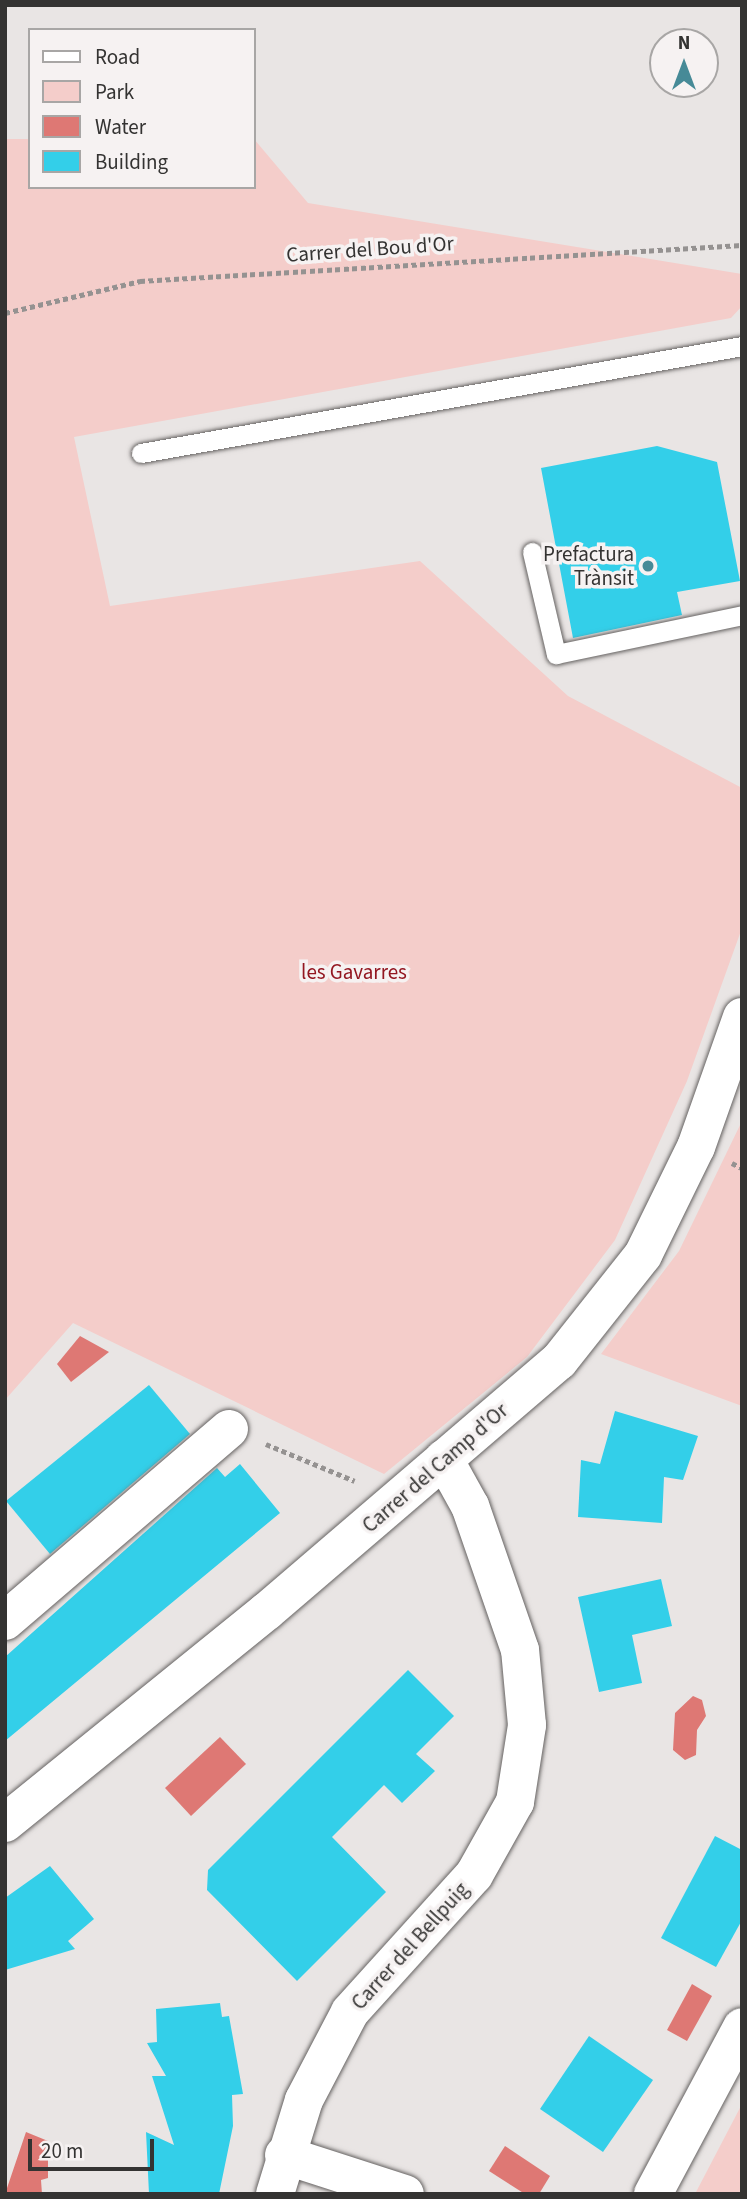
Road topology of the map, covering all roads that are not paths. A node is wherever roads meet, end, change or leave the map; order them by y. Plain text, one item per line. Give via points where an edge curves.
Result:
1 (742, 346) edge
2 (141, 453) dead end
3 (532, 552) dead end
4 (742, 615) edge
5 (742, 1017) edge
6 (229, 1429) road end
7 (444, 1459) junction
8 (5, 1621) edge
9 (5, 1823) edge
10 (742, 2027) edge
11 (284, 2155) junction
12 (275, 2194) edge
13 (405, 2194) edge
14 (653, 2194) edge

1 - 2 lane
3 - 4 lane via 556,654
5 - 7 street, Carrer del Camp d'Or via 696,1147 643,1255 559,1361
6 - 8 street
7 - 9 street, Carrer del Camp d'Or
7 - 11 street, Carrer del Bellpuig via 470,1506 520,1650 527,1725 514,1802 474,1875 350,2012 304,2100
10 - 14 street
11 - 12 street, Carrer del Bellpuig
11 - 13 street

